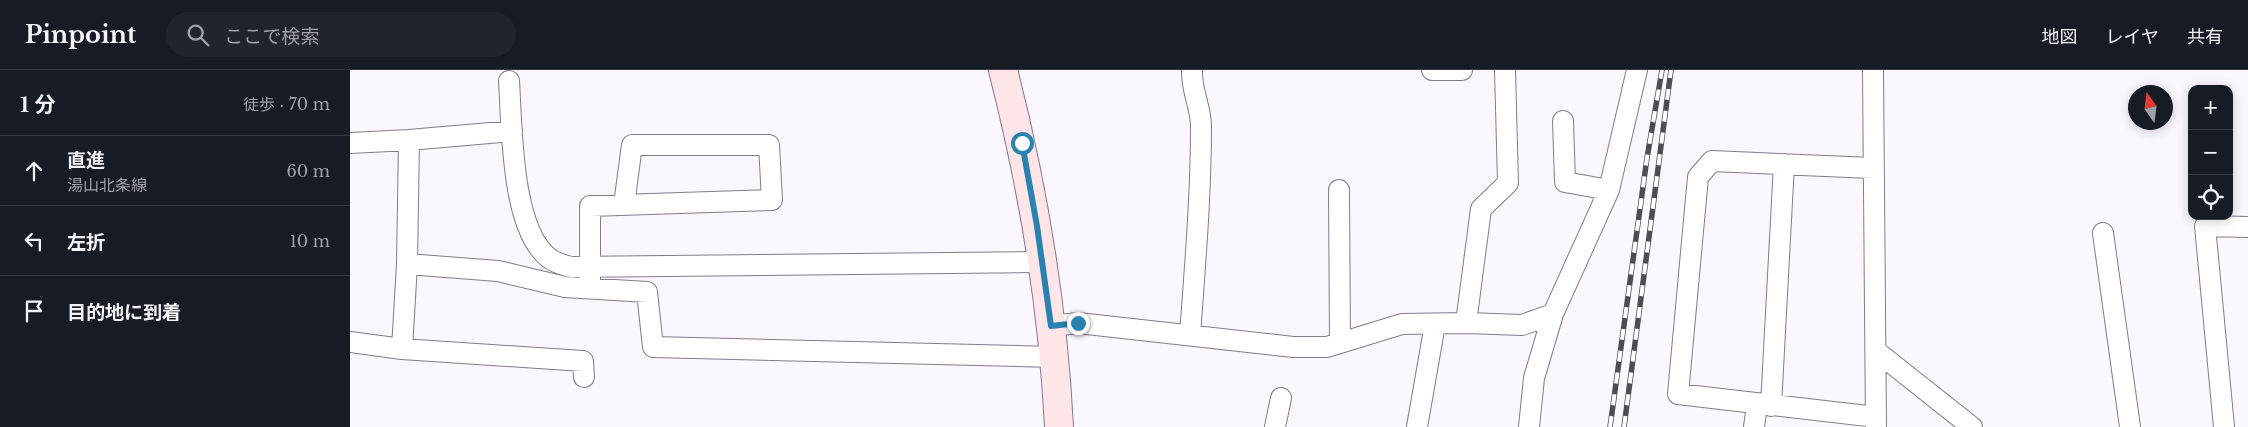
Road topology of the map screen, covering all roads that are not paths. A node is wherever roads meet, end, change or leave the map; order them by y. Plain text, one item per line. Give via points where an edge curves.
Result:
1 (1003, 70) edge
2 (1192, 70) edge
3 (1432, 70) edge
4 (1462, 70) edge
5 (1505, 70) edge
6 (1637, 70) edge
7 (1873, 70) edge
8 (509, 81) dead end
9 (1563, 121) dead end
10 (512, 130) junction
11 (409, 140) junction
12 (350, 143) edge
13 (1784, 164) junction
14 (1872, 168) junction
15 (1340, 190) dead end
16 (1609, 190) junction
17 (624, 205) junction
18 (2248, 227) edge
19 (2103, 233) dead end
20 (1042, 262) junction
21 (407, 264) junction
22 (590, 268) junction
23 (590, 289) junction
24 (1554, 314) junction
25 (1466, 322) junction
26 (1435, 324) junction
27 (1051, 326) junction
28 (1190, 335) junction
29 (350, 342) edge
30 (1340, 342) junction
31 (402, 349) junction
32 (1876, 351) junction
33 (1054, 358) junction
34 (584, 377) dead end
35 (1280, 398) dead end
36 (1764, 406) junction
37 (1876, 422) edge
38 (1059, 427) edge
39 (1275, 427) edge
40 (1417, 427) edge
41 (1529, 427) edge
42 (1754, 427) edge
43 (1972, 427) edge
44 (2130, 427) edge
45 (2224, 427) edge

1 - 20 main road via 1022,143
2 - 28 street via 1191,85 1201,123
3 - 4 street
5 - 25 street via 1508,183 1481,209
6 - 16 street
7 - 14 street
8 - 10 street
9 - 16 street via 1565,182
10 - 11 street
10 - 22 street via 520,202 537,245 550,259 571,267
11 - 12 street
11 - 21 street
13 - 14 street
13 - 36 street
13 - 36 street via 1712,161 1698,177 1678,394
14 - 32 street
15 - 30 street
16 - 24 street
17 - 17 street via 772,200 769,145 632,145
17 - 22 street via 590,206
18 - 45 street via 2205,226
19 - 44 street
20 - 22 street
20 - 27 main road
21 - 23 street via 498,271 565,287
21 - 31 street
22 - 23 street
23 - 33 street via 647,292 653,347
24 - 25 street via 1522,325
24 - 41 street via 1534,378
25 - 26 street
26 - 30 street via 1402,324
26 - 40 street
27 - 28 street via 1078,323
27 - 33 main road
28 - 30 street via 1293,347 1327,347
29 - 31 street
31 - 34 street via 583,361
32 - 37 street
32 - 43 street
33 - 38 main road
35 - 39 street
36 - 37 street
36 - 42 street

